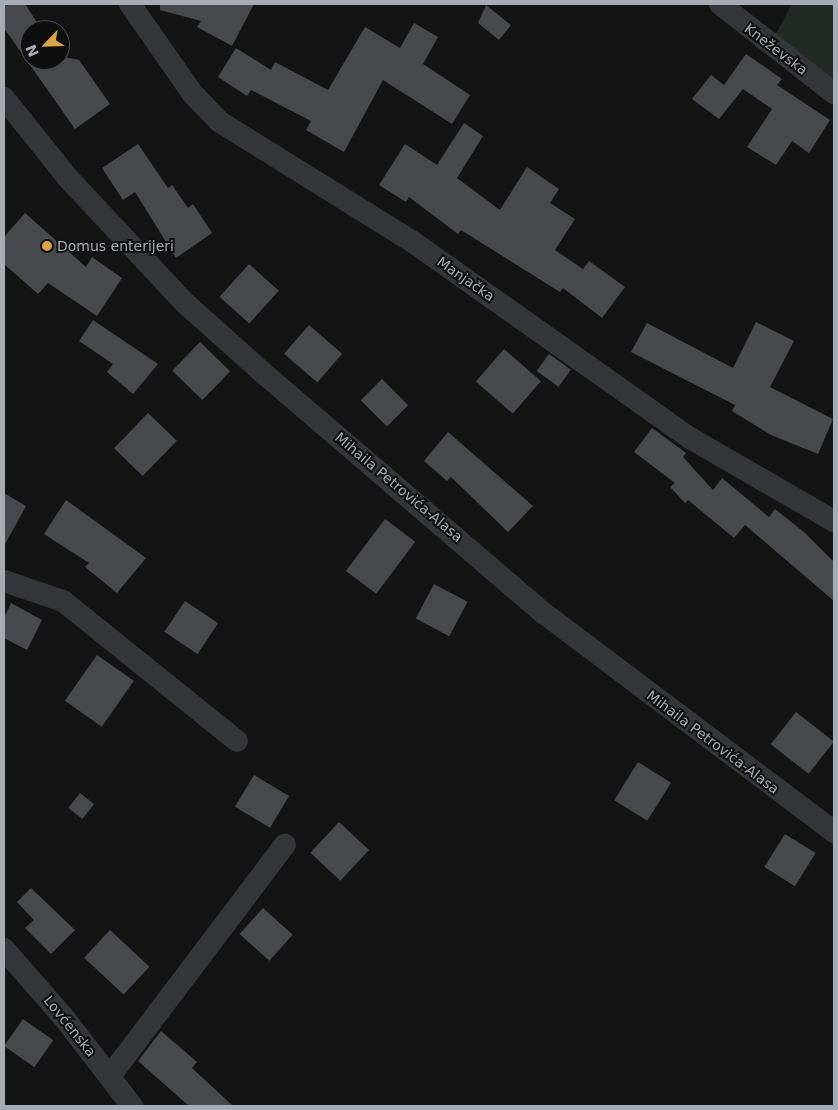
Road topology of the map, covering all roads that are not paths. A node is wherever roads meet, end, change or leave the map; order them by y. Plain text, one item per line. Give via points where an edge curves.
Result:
1 (130, 4) edge
2 (720, 4) edge
3 (834, 93) edge
4 (4, 98) edge
5 (834, 521) edge
6 (4, 581) edge
7 (237, 741) dead end
8 (834, 832) edge
9 (285, 845) dead end
10 (4, 949) edge
11 (110, 1076) junction
12 (132, 1106) edge

1 - 5 street, Manjačka via 192,93 220,122 412,242 690,438
2 - 3 street, Kneževska
4 - 8 street, Mihaila Petrovića-Alasa via 66,177 158,275 261,371 545,614
6 - 7 street via 62,601
9 - 11 street
10 - 11 street, Lovćenska
11 - 12 street, Lovćenska

